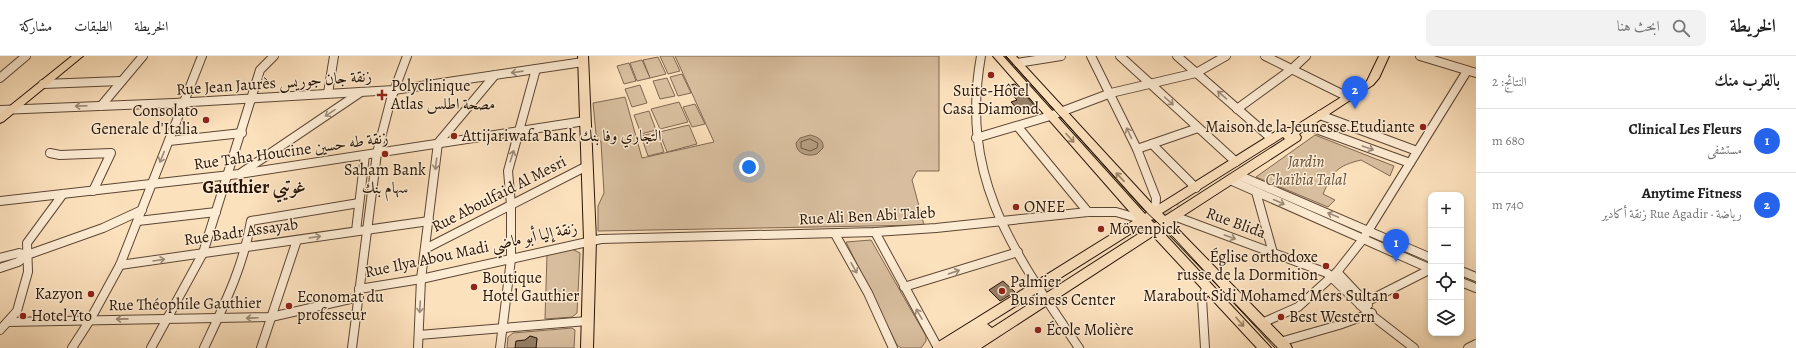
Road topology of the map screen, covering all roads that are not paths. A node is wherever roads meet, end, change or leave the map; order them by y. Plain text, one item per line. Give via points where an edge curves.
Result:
1 (26, 56) edge
2 (74, 56) edge
3 (143, 56) edge
4 (202, 56) edge
5 (274, 56) edge
6 (334, 56) edge
7 (407, 56) edge
8 (981, 56) edge
9 (985, 56) edge
10 (998, 56) edge
11 (1061, 56) edge
12 (1091, 56) edge
13 (1121, 56) edge
14 (1177, 56) edge
15 (1226, 56) edge
16 (1265, 56) edge
17 (1306, 56) edge
18 (1384, 56) edge
19 (1420, 56) edge
20 (583, 59) edge
21 (1014, 59) edge
22 (980, 67) junction
23 (536, 69) junction
24 (1292, 69) junction
25 (1467, 70) junction
26 (1196, 73) junction
27 (1476, 73) edge
28 (495, 75) junction
29 (0, 78) edge
30 (121, 81) junction
31 (44, 84) junction
32 (1150, 84) junction
33 (394, 90) junction
34 (362, 91) junction
35 (328, 93) junction
36 (1111, 94) junction
37 (1348, 97) junction
38 (252, 98) junction
39 (183, 102) junction
40 (101, 106) junction
41 (1237, 108) junction
42 (12, 109) junction
43 (0, 110) edge
44 (1056, 114) junction
45 (1320, 115) junction
46 (0, 119) edge
47 (585, 121) junction
48 (1305, 125) junction
49 (1018, 127) junction
50 (1198, 128) junction
51 (520, 131) junction
52 (1293, 132) junction
53 (242, 133) junction
54 (976, 138) junction
55 (1272, 139) junction
56 (168, 141) junction
57 (438, 143) junction
58 (1152, 144) junction
59 (1137, 149) junction
60 (1417, 151) junction
61 (50, 153) dead end
62 (377, 153) junction
63 (365, 155) junction
64 (1236, 162) junction
65 (1410, 163) junction
66 (587, 166) junction
67 (239, 174) junction
68 (228, 176) junction
69 (1234, 178) junction
70 (151, 185) junction
71 (1196, 188) junction
72 (93, 191) junction
73 (1256, 192) junction
74 (63, 194) junction
75 (0, 201) edge
76 (1127, 202) junction
77 (360, 203) junction
78 (511, 205) junction
79 (1180, 206) tunnel mouth
80 (142, 210) junction
81 (216, 212) junction
82 (1088, 212) junction
83 (1116, 212) junction
84 (1155, 214) junction
85 (1170, 219) junction
86 (1000, 220) junction
87 (1144, 220) junction
88 (138, 221) junction
89 (429, 221) junction
90 (366, 230) junction
91 (1154, 230) junction
92 (1368, 230) junction
93 (356, 231) junction
94 (875, 232) junction
95 (1135, 233) tunnel mouth
96 (835, 234) junction
97 (1363, 239) junction
98 (297, 240) junction
99 (590, 240) junction
100 (247, 246) junction
101 (425, 249) junction
102 (1018, 252) junction
103 (203, 253) junction
104 (1273, 253) junction
105 (27, 255) junction
106 (1428, 257) edge
107 (0, 258) edge
108 (511, 259) junction
109 (120, 266) junction
110 (0, 268) edge
111 (1428, 268) edge
112 (1428, 271) edge
113 (1464, 271) edge
114 (1334, 274) junction
115 (1476, 277) edge
116 (422, 279) junction
117 (1464, 283) edge
118 (1039, 286) junction
119 (1052, 286) tunnel mouth
120 (1207, 286) junction
121 (904, 287) junction
122 (1476, 288) edge
123 (359, 293) junction
124 (1046, 298) junction
125 (1031, 299) tunnel mouth
126 (1363, 304) junction
127 (1375, 315) junction
128 (271, 317) junction
129 (167, 319) junction
130 (219, 319) junction
131 (90, 320) junction
132 (587, 321) junction
133 (8, 322) junction
134 (1262, 323) junction
135 (502, 328) junction
136 (0, 330) edge
137 (419, 335) junction
138 (1476, 344) edge
139 (1283, 345) edge
140 (72, 348) edge
141 (151, 348) edge
142 (204, 348) edge
143 (261, 348) edge
144 (352, 348) edge
145 (418, 348) edge
146 (500, 348) edge
147 (586, 348) edge
148 (893, 348) edge
149 (938, 348) edge
150 (956, 348) edge
151 (971, 348) edge
152 (1079, 348) edge
153 (1205, 348) edge
154 (1265, 348) edge
155 (1414, 348) edge
156 (1468, 348) edge

1 - 29 street
2 - 31 main road
3 - 30 street
4 - 39 street
5 - 38 street via 262,67
6 - 35 street
7 - 33 street
8 - 22 street
9 - 22 street
10 - 44 main road
11 - 21 street
12 - 36 street
13 - 32 street
14 - 26 street
15 - 26 street
16 - 24 street
17 - 24 street
18 - 37 main road via 1372,80
19 - 25 street
20 - 23 street, Rue Jean Jaurès زنقة جان جوريس
20 - 47 main road
21 - 44 main road
22 - 54 street via 976,100
23 -> 28 street, Rue Jean Jaurès زنقة جان جوريس
23 - 51 street
24 - 37 street
24 - 41 street
25 - 27 street
25 - 60 street
26 - 32 street
41 -> 26 street
28 - 33 street, Rue Jean Jaurès زنقة جان جوريس
28 - 57 street
30 - 31 street
30 - 40 street
31 - 42 main road
32 - 36 street
32 -> 50 street
33 - 34 street, Rue Jean Jaurès زنقة جان جوريس
33 - 62 street
34 - 35 street, Rue Jean Jaurès زنقة جان جوريس
34 -> 67 street
35 - 38 street, Rue Jean Jaurès زنقة جان جوريس
36 - 44 street
59 -> 36 street
37 - 45 main road
38 - 39 street, Rue Jean Jaurès زنقة جان جوريس
38 - 53 street
39 - 40 street, Rue Jean Jaurès زنقة جان جوريس
39 - 56 street
40 -> 42 street, Rue Jean Jaurès زنقة جان جوريس
41 - 55 street
42 - 43 street, Rue Jean Jaurès زنقة جان جوريس
42 - 46 main road
44 - 49 street
44 -> 76 main road
84 -> 44 main road
45 - 48 main road
45 - 60 street
47 - 51 street, Rue Taha Houcine زنقة طه حسين
47 - 66 main road
48 - 52 main road
48 -> 65 street
49 - 54 street
49 - 82 street
50 - 58 street
50 - 64 street
51 - 57 street, Rue Taha Houcine زنقة طه حسين
78 -> 51 street via 508,171
52 - 55 main road via 1285,131
52 - 69 main road via 1296,137
52 - 79 main road
53 - 56 street
53 - 68 street
54 - 86 street via 986,184
55 - 64 main road
56 -> 70 street
57 - 62 street, Rue Taha Houcine زنقة طه حسين
57 -> 89 street
58 - 59 street
58 - 71 street
59 - 84 street via 1156,198
60 - 65 street
61 - 72 street via 111,153
62 - 63 street, Rue Taha Houcine زنقة طه حسين
62 - 90 street
63 - 67 street, Rue Taha Houcine زنقة طه حسين
63 - 77 street
64 - 71 main road
65 - 92 street
66 - 78 street, Rue Aboulfaid Al Mesri
66 - 99 main road
67 - 68 street, Rue Taha Houcine زنقة طه حسين
68 - 70 street, Rue Taha Houcine زنقة طه حسين
68 - 81 street
69 - 73 street
69 - 85 main road
92 -> 69 street
70 - 72 street, Rue Taha Houcine زنقة طه حسين
70 - 80 street
71 - 84 main road
72 - 74 street, Rue Taha Houcine زنقة طه حسين
73 -> 97 street
73 - 104 street
74 - 75 street, Rue Taha Houcine زنقة طه حسين
74 - 105 street via 27,243
76 - 83 street
76 - 87 main road
77 - 93 street
77 - 100 street via 255,219 250,222
78 - 101 street, Rue Aboulfaid Al Mesri
78 - 108 street
80 - 88 street
80 - 105 street via 103,228
81 - 88 street
81 - 103 street
82 - 83 street, Rue Ali Ben Abi Taleb
82 - 86 street, Rue Ali Ben Abi Taleb
83 - 87 street, Rue Ali Ben Abi Taleb
84 - 85 main road
84 - 87 main road
85 - 91 main road
85 -> 104 street, Rue Blida
85 - 134 main road
86 - 94 street, Rue Ali Ben Abi Taleb
86 - 102 street
87 - 91 main road
87 - 118 main road
88 - 109 street
89 - 90 street, Rue Badr Assayab
89 - 101 street
90 - 93 street, Rue Badr Assayab
90 - 123 street
91 - 120 main road
91 - 124 main road
92 - 97 street
92 - 106 street
98 -> 93 street, Rue Badr Assayab
94 - 96 street, Rue Ali Ben Abi Taleb
94 - 121 street
95 - 119 main road
96 - 99 street, Rue Ali Ben Abi Taleb
96 -> 148 street via 868,293
97 - 111 street
97 - 114 street
98 - 100 street, Rue Badr Assayab
98 - 128 street
99 - 108 street, Rue Ilya Abou Madi زنقة إليا أبو ماضي
99 - 132 main road
100 - 103 street, Rue Badr Assayab
100 - 130 street
101 - 116 street
102 - 118 street
121 -> 102 street
109 -> 103 street, Rue Badr Assayab
103 - 129 street
104 - 114 street, Rue Blida
105 - 107 street via 20,253
105 - 110 street via 18,262
105 - 133 street via 28,272 17,310
108 - 116 street, Rue Ilya Abou Madi زنقة إليا أبو ماضي
108 - 135 street
109 - 131 street
112 - 126 street
113 - 115 street
114 - 126 street, Rue Blida
114 - 134 street via 1298,307
116 - 123 street, Rue Ilya Abou Madi زنقة إليا أبو ماضي
116 -> 137 street
117 - 122 street
118 - 124 street
118 - 149 main road
120 - 153 street via 1202,300
120 -> 154 main road
149 -> 121 street
123 - 128 street, Rue Théophile Gauthier
123 - 144 street
124 - 151 main road
124 - 152 street
125 - 150 main road
126 - 127 street, Rue Blida
127 - 139 street
127 - 155 street, Rue Blida
128 -> 130 street, Rue Théophile Gauthier
128 - 143 street
129 - 130 street, Rue Théophile Gauthier
129 -> 131 street, Rue Théophile Gauthier
129 - 141 street
130 - 142 street
131 - 133 street, Rue Théophile Gauthier
131 - 140 street
132 - 135 street
132 - 147 main road
133 - 136 street
134 - 139 main road
135 - 137 street
135 - 146 street
137 - 145 street
138 - 156 street

